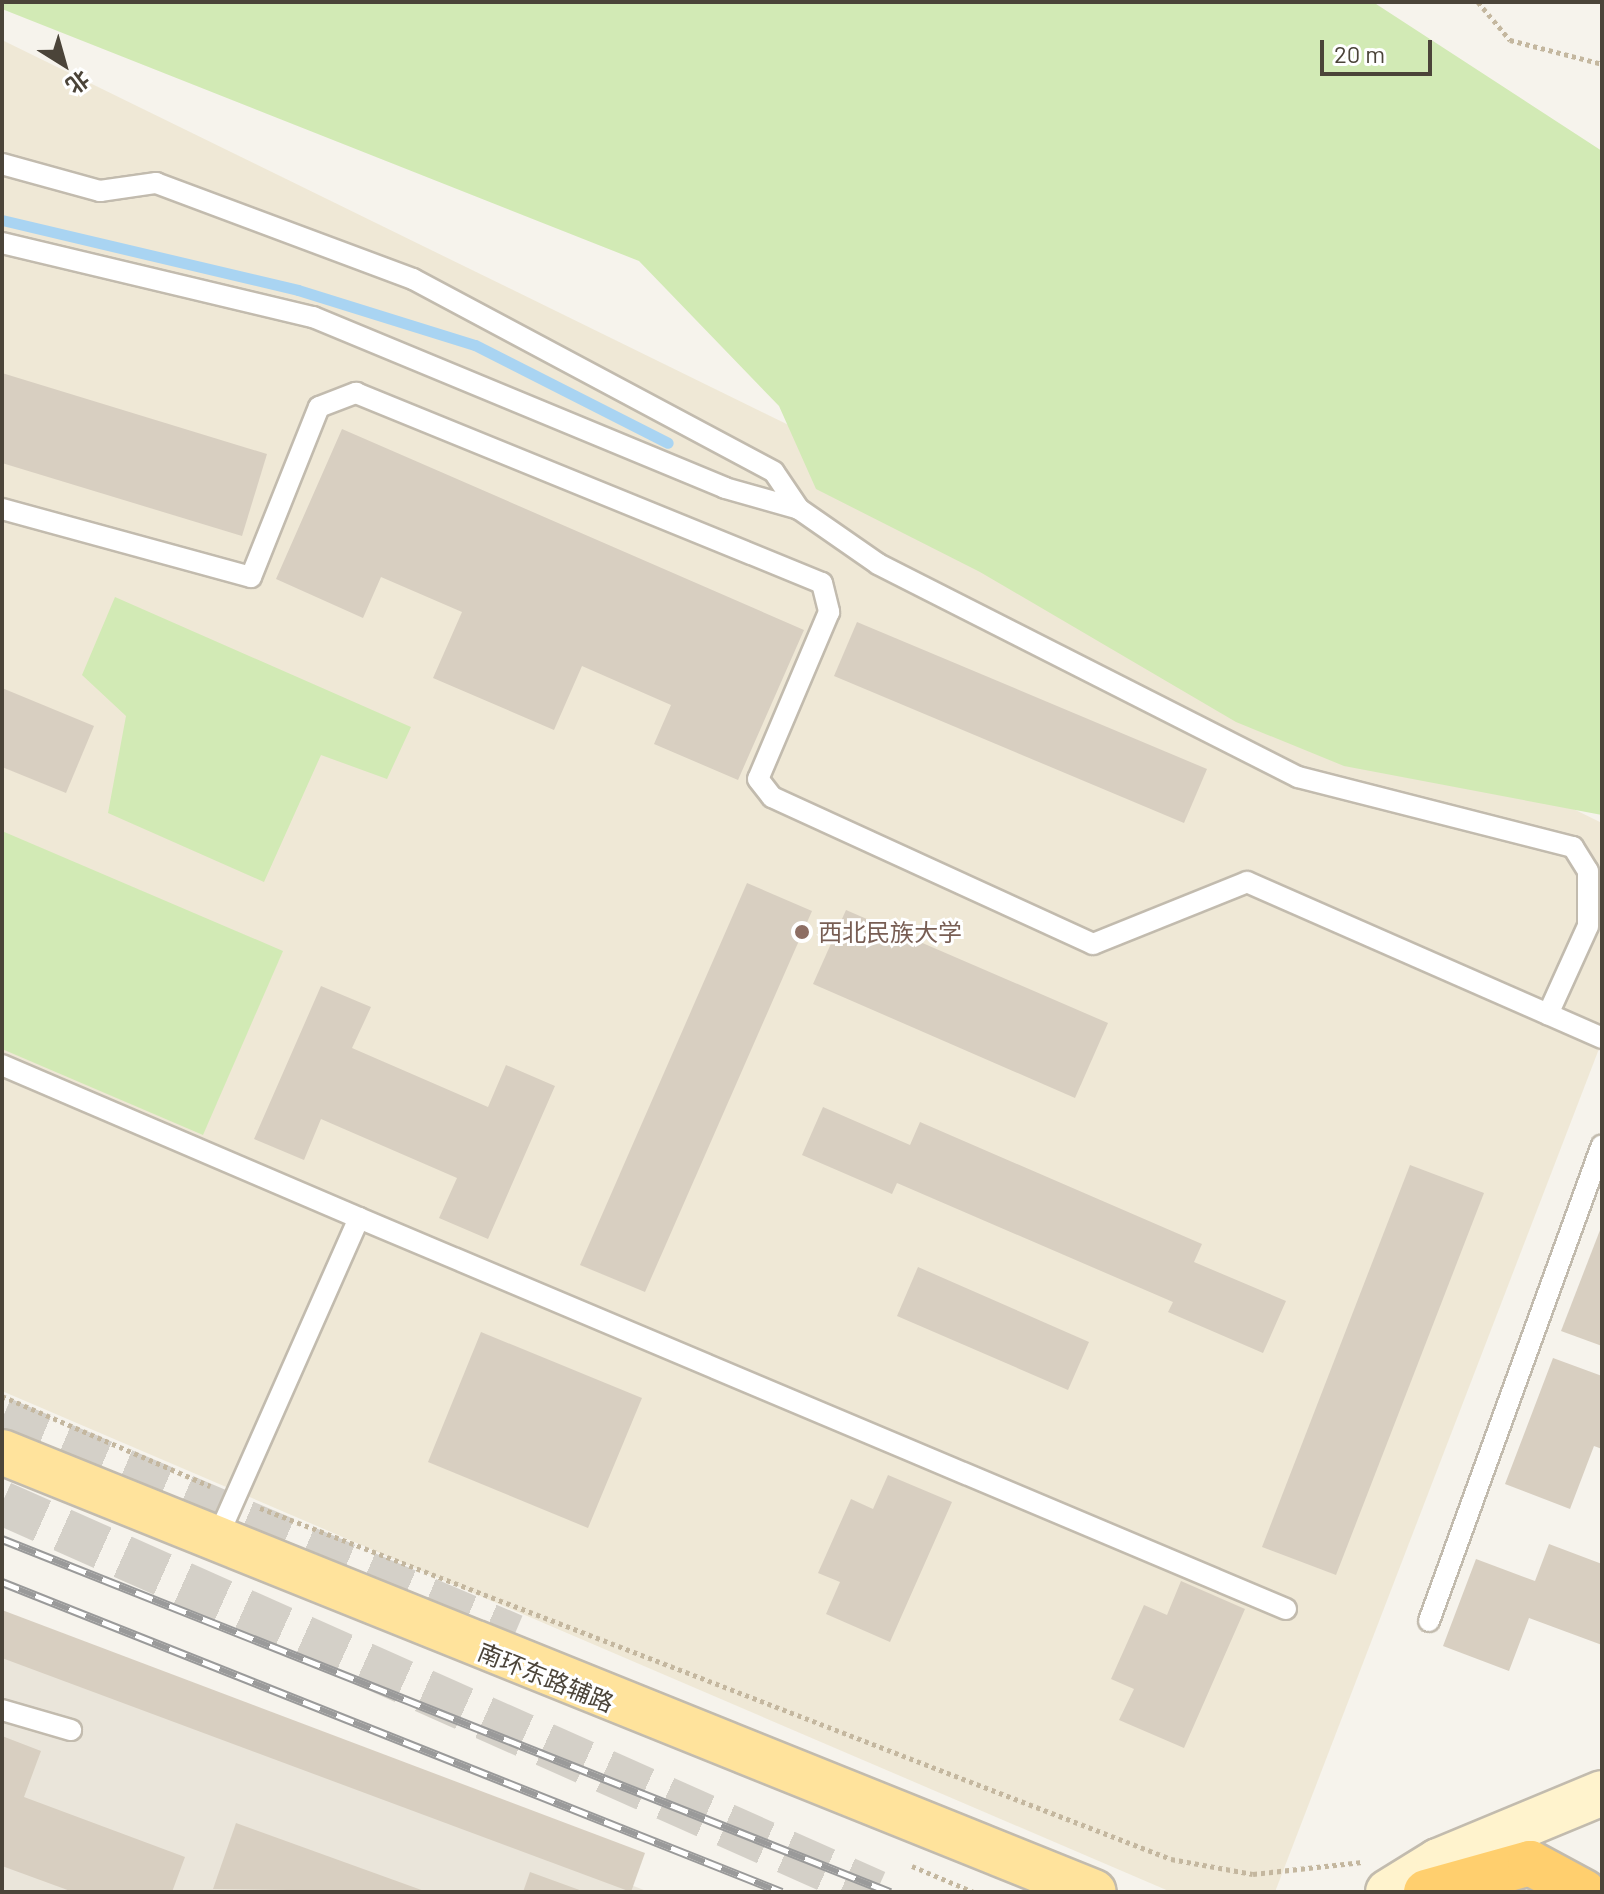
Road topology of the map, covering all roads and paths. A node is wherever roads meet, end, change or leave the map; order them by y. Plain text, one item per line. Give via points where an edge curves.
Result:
1 (1478, 2) edge
2 (1602, 64) edge
3 (2, 164) edge
4 (2, 243) edge
5 (2, 509) edge
6 (799, 509) junction
7 (1548, 1014) junction
8 (1602, 1038) edge
9 (2, 1065) edge
10 (1602, 1145) edge
11 (359, 1218) junction
12 (2, 1396) edge
13 (2, 1452) edge
14 (235, 1498) junction
15 (216, 1541) junction
16 (1286, 1609) dead end
17 (1429, 1621) dead end
18 (2, 1710) edge
19 (71, 1730) dead end
20 (1602, 1793) edge
21 (1382, 1876) edge
22 (1094, 1892) edge
23 (1426, 1892) edge
24 (1584, 1892) edge

1 - 2 path via 1510,40
3 - 6 lane via 100,191 156,183 413,279 774,472
4 - 6 lane via 313,317 725,488
5 - 7 lane via 251,577 319,407 356,393 822,583 829,612 758,779 772,797 1093,944 1247,882
6 - 7 lane via 878,564 1298,777 1573,847 1588,871 1588,926
7 - 8 lane
9 - 11 lane
10 - 17 lane
11 - 14 lane
11 - 16 lane
12 - 14 path
13 - 15 main road, 南环东路辅路
14 - 15 lane
14 - 21 path via 1171,1859 1253,1874
15 - 22 main road, 南环东路辅路
18 - 19 lane
20 - 21 main road via 1438,1861
23 - 24 highway via 1530,1863

